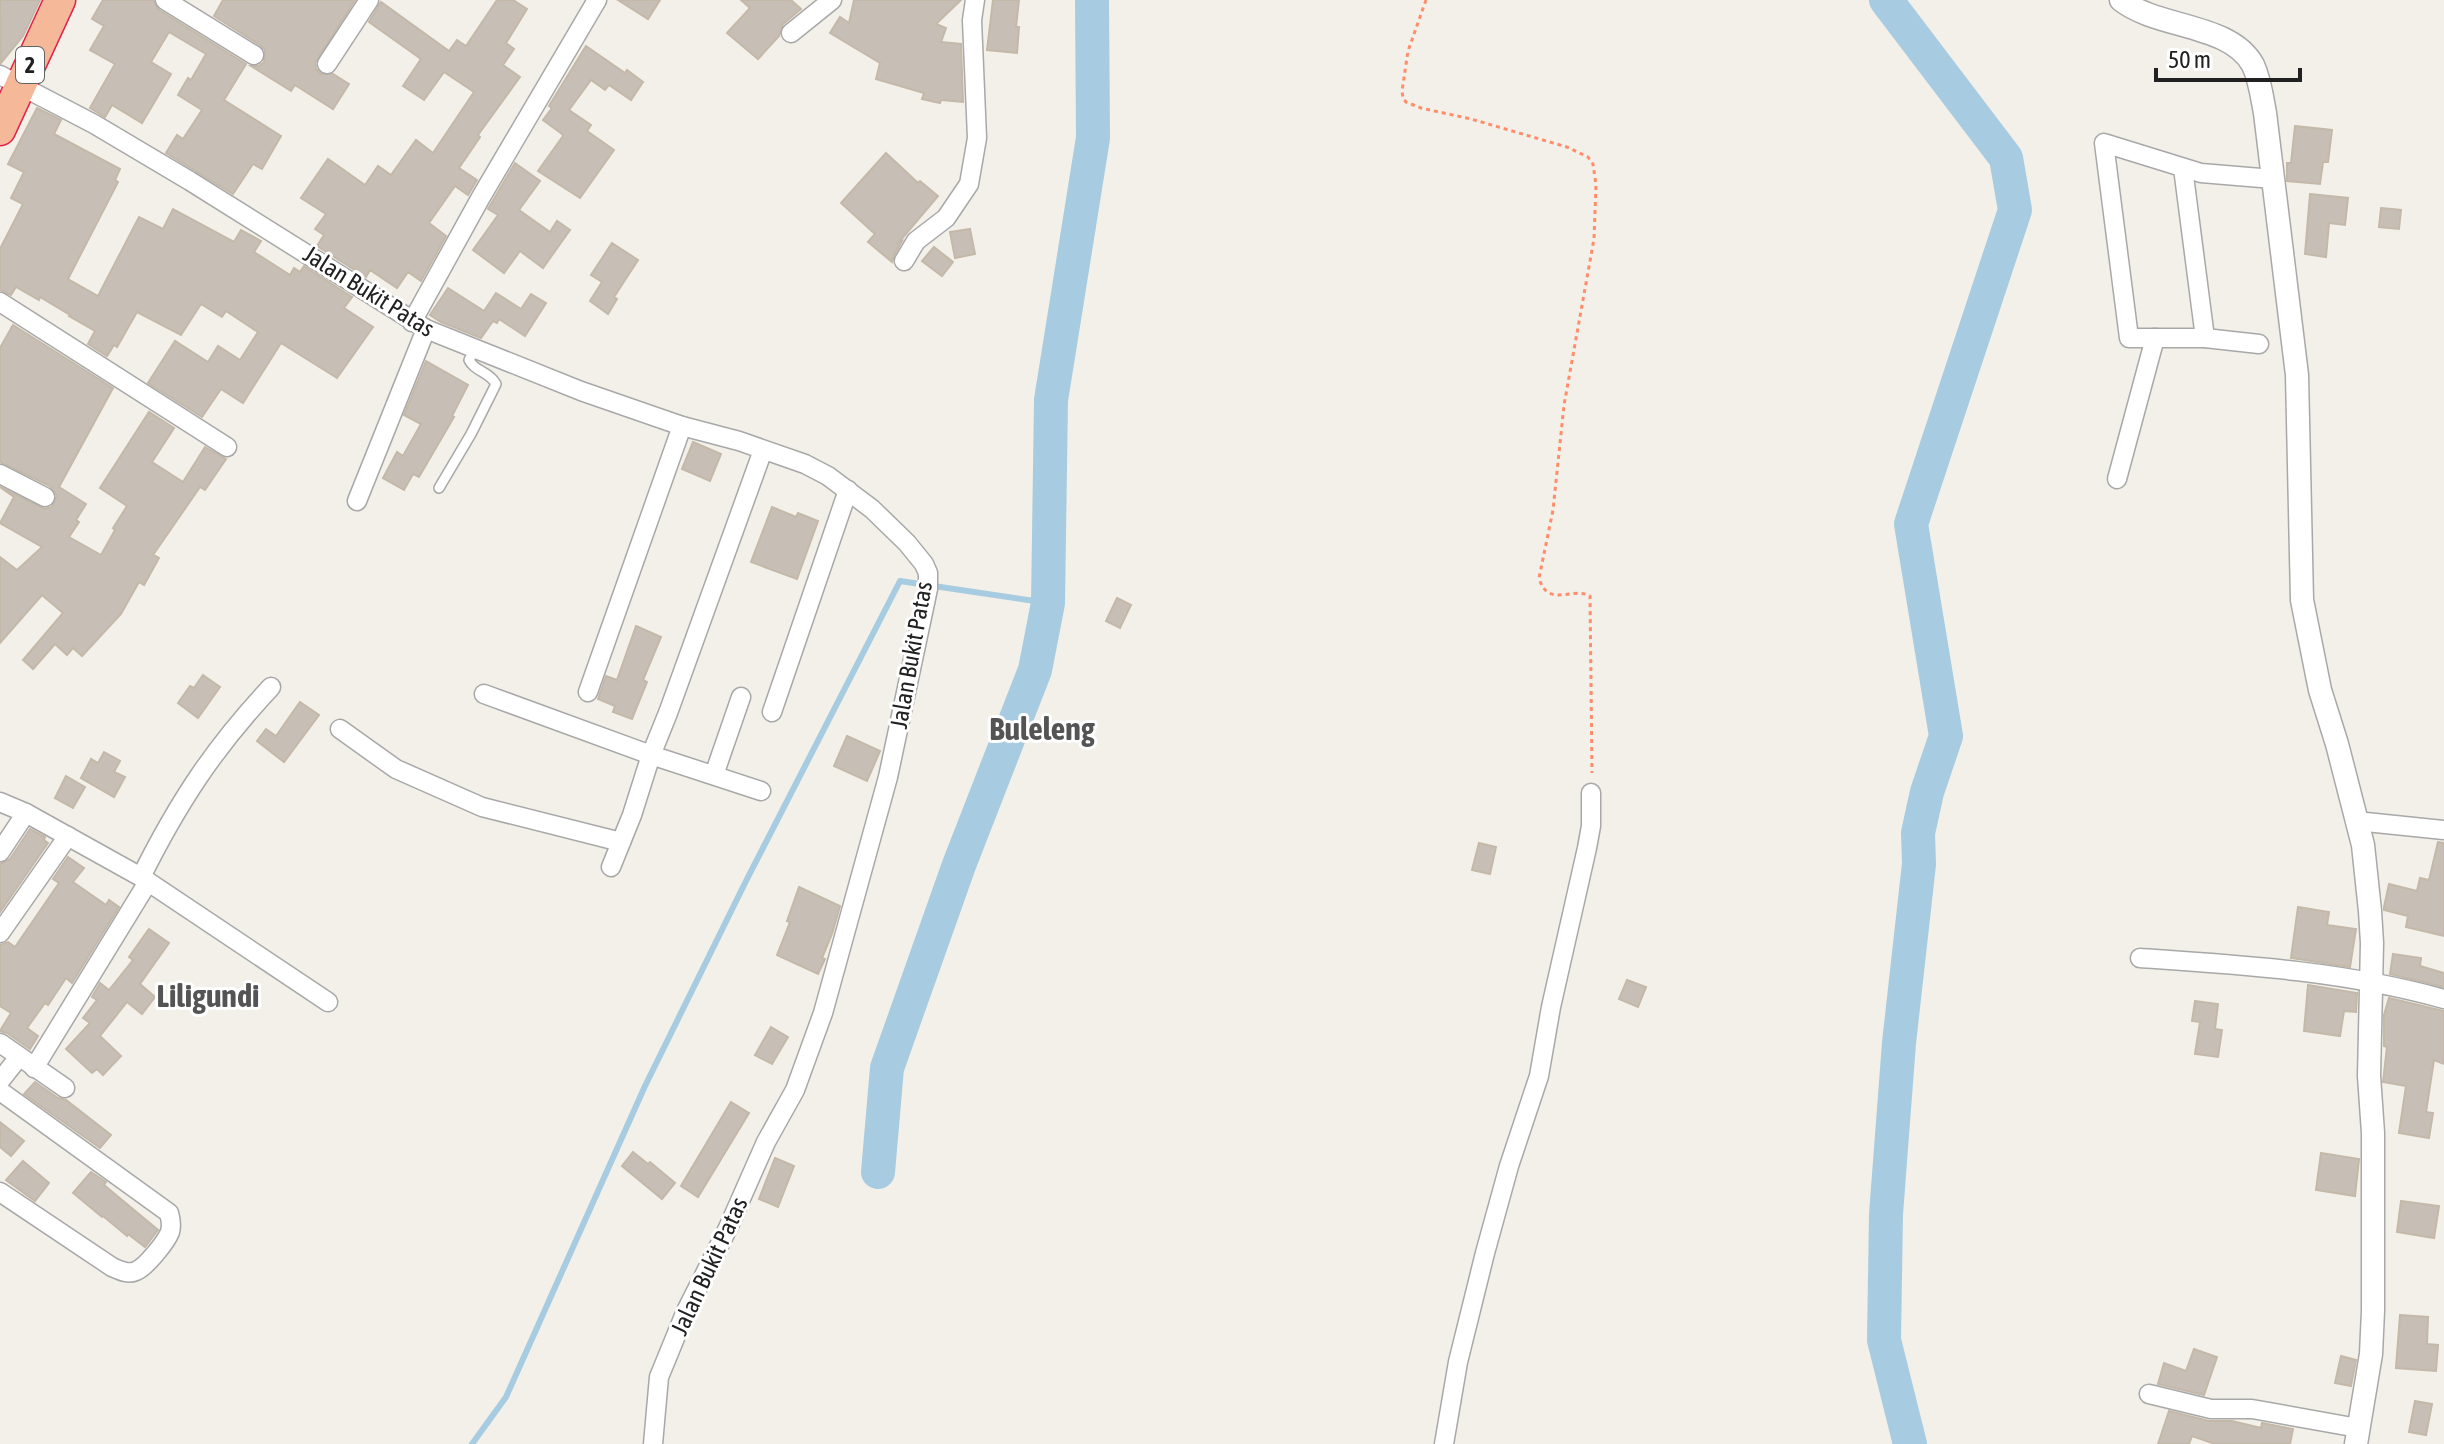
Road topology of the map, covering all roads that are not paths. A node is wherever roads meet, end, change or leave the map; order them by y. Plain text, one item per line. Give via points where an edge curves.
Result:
1 (60, 0) edge
2 (165, 0) edge
3 (369, 0) edge
4 (597, 0) edge
5 (832, 0) edge
6 (975, 0) edge
7 (2121, 0) edge
8 (791, 33) dead end
9 (254, 55) dead end
10 (327, 64) dead end
11 (10, 81) edge
12 (0, 130) edge
13 (2183, 168) junction
14 (2273, 179) junction
15 (904, 261) dead end
16 (0, 302) edge
17 (419, 326) junction
18 (2155, 338) junction
19 (2205, 338) junction
20 (2259, 344) dead end
21 (475, 349) junction
22 (682, 426) junction
23 (227, 447) dead end
24 (763, 450) junction
25 (1, 476) edge
26 (2117, 479) dead end
27 (439, 488) dead end
28 (848, 490) junction
29 (45, 497) dead end
30 (357, 501) dead end
31 (271, 687) dead end
32 (588, 692) dead end
33 (484, 694) dead end
34 (741, 697) dead end
35 (772, 712) dead end
36 (340, 729) dead end
37 (651, 755) junction
38 (714, 775) junction
39 (761, 791) dead end
40 (1591, 793) road end
41 (0, 802) edge
42 (26, 813) junction
43 (2356, 821) junction
44 (2444, 830) edge
45 (68, 836) junction
46 (621, 842) junction
47 (0, 852) edge
48 (611, 867) dead end
49 (144, 880) junction
50 (0, 933) edge
51 (2140, 958) dead end
52 (2370, 981) junction
53 (2444, 999) edge
54 (328, 1002) dead end
55 (0, 1043) edge
56 (26, 1062) junction
57 (0, 1081) edge
58 (65, 1088) dead end
59 (0, 1091) edge
60 (0, 1192) edge
61 (2149, 1394) dead end
62 (2357, 1436) edge
63 (653, 1444) edge
64 (1444, 1444) edge

1 - 11 highway, 2
2 - 9 street
3 - 10 street
4 - 17 street via 481,197
5 - 8 street
6 - 15 street via 977,138 969,184 946,218 916,241
7 - 14 street via 2147,15 2219,36 2243,51 2260,87
11 - 12 highway, 2
11 - 17 street, Jalan Bukit Patas via 176,173
13 - 14 street
13 - 18 street via 2104,143 2129,338
13 - 19 street
14 - 43 street via 2297,375 2302,600
16 - 23 street
17 - 21 street, Jalan Bukit Patas
17 - 30 street
18 - 19 street
18 - 26 street
19 - 20 street
21 - 22 street, Jalan Bukit Patas
21 - 27 lane via 471,365 496,384
22 - 24 street, Jalan Bukit Patas
22 - 32 street
24 - 28 street, Jalan Bukit Patas via 805,464
24 - 37 street
25 - 29 street
28 - 35 street
28 - 63 street, Jalan Bukit Patas via 907,543 924,564 928,581 888,777 802,1074 659,1377
31 - 49 street via 209,758 182,799
33 - 37 street
34 - 38 street
36 - 46 street via 396,769 482,807
37 - 38 street
37 - 46 street
38 - 39 street
40 - 64 street via 1587,848 1539,1076 1485,1253
41 - 42 street
42 - 45 street
42 - 47 street
43 - 44 street
43 - 52 street via 2368,872
45 - 49 street
45 - 50 street
46 - 48 street
49 - 54 street
49 - 56 street
51 - 52 street
52 - 53 street
52 - 62 street via 2373,1311
55 - 56 street
56 - 57 street
56 - 58 street
59 - 60 street via 169,1213 172,1222 144,1264 125,1272
61 - 62 street via 2211,1409 2252,1409

